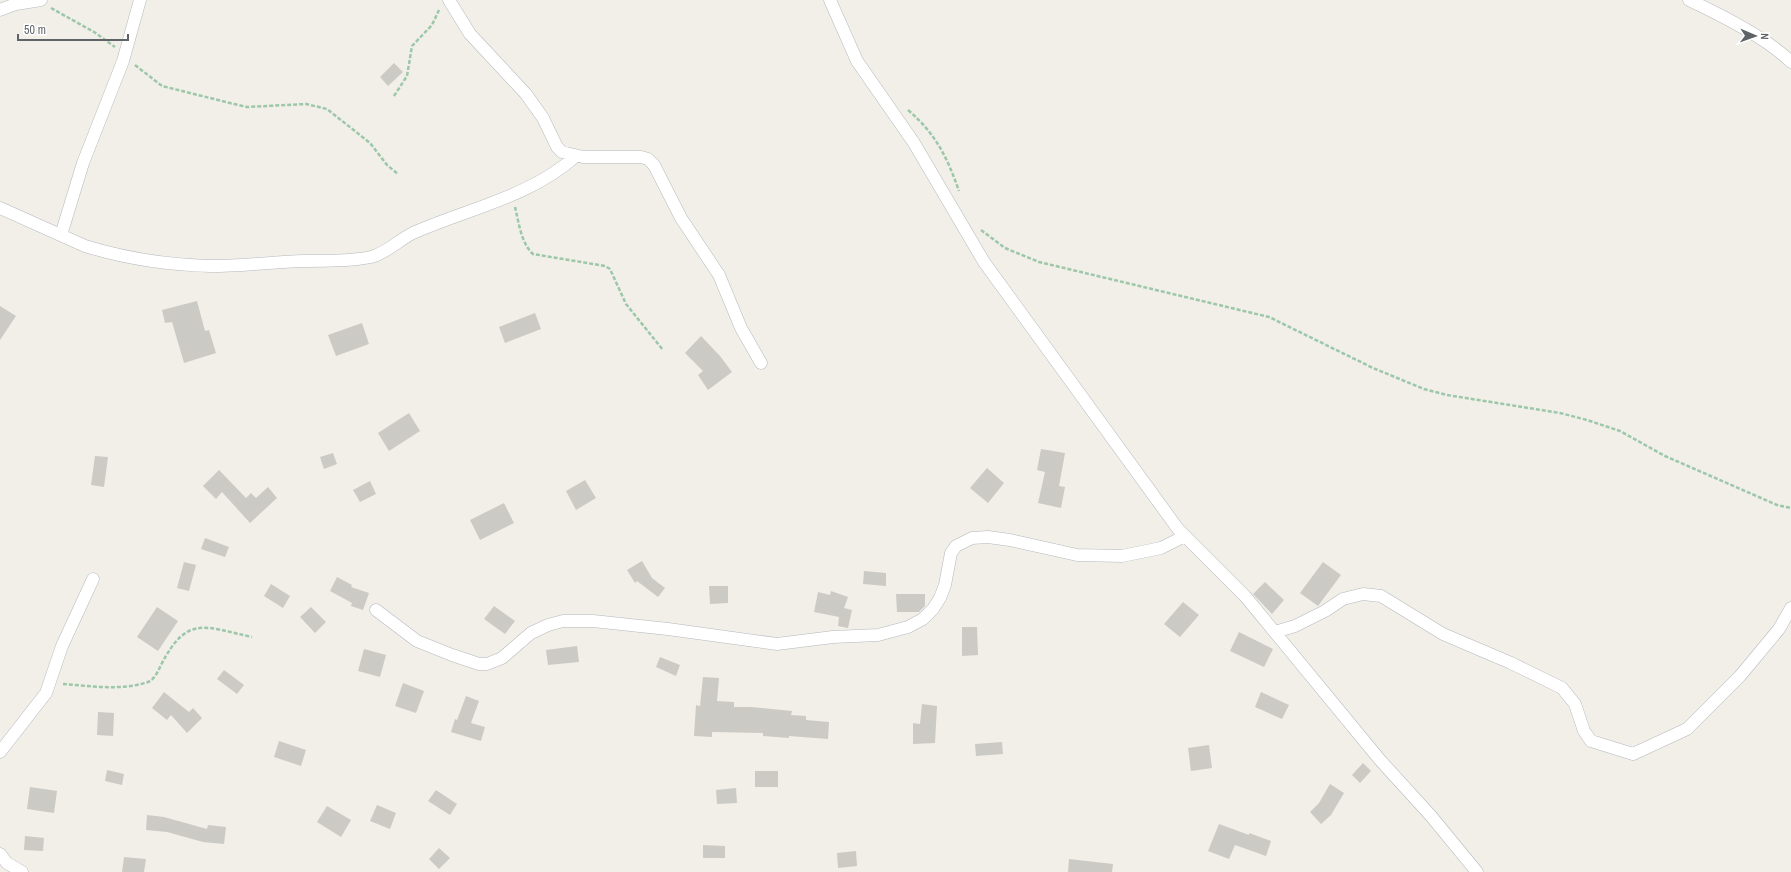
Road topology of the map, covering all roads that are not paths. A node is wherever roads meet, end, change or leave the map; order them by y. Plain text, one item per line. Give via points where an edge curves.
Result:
1 (40, 0) edge
2 (140, 0) edge
3 (449, 0) edge
4 (830, 0) edge
5 (1688, 0) edge
6 (0, 10) edge
7 (1791, 62) edge
8 (576, 156) junction
9 (0, 208) edge
10 (60, 235) junction
11 (761, 363) dead end
12 (1185, 536) junction
13 (93, 579) dead end
14 (1791, 608) edge
15 (376, 610) dead end
16 (1275, 632) junction
17 (0, 752) edge
18 (0, 854) edge
19 (22, 872) edge
20 (1476, 872) edge

1 - 6 street
2 - 10 street via 125,54 83,163
3 - 8 street via 470,34 526,94 543,118 557,148 566,154
4 - 12 street via 857,61 921,153 984,262
5 - 7 street via 1740,26
8 - 10 street via 557,170 512,195 413,233 373,257 340,261 184,265 100,251
8 - 11 street via 641,157 654,165 681,218 719,275 741,328
9 - 10 street
12 - 15 street via 1161,548 1122,556 1077,555 988,537 963,541 951,552 945,585 933,609 923,619 908,627 878,635 766,644 668,629 593,621 563,621 531,633 502,658 487,664 479,664 417,640
12 - 16 street via 1245,596
13 - 17 street via 62,646 46,693
14 - 16 street via 1779,629 1740,676 1687,729 1633,754 1591,741 1584,731 1575,704 1562,688 1443,634 1381,596 1363,594 1343,599 1295,626
16 - 20 street
18 - 19 street via 7,863

